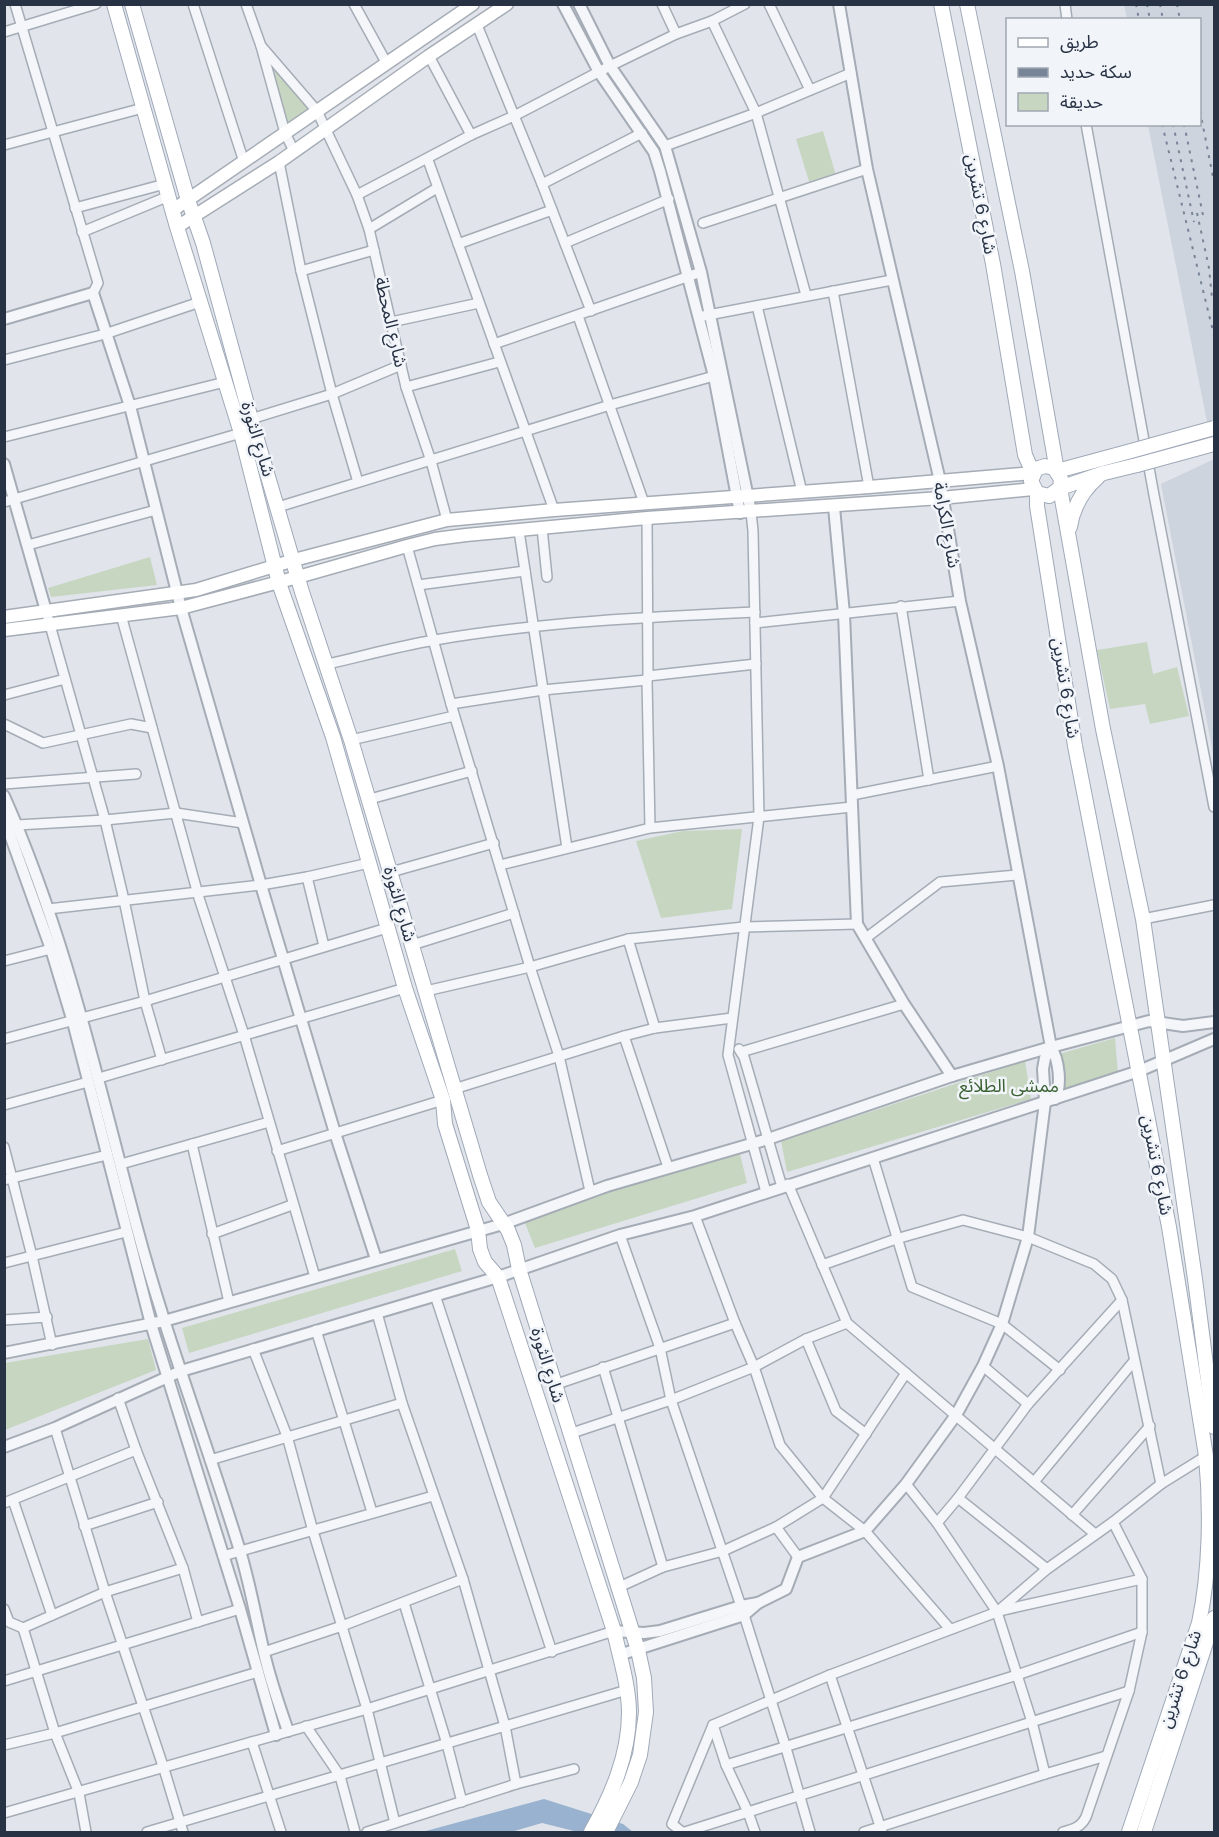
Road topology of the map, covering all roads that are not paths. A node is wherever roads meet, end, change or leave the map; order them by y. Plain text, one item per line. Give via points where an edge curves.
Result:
1 (15, 4) edge
2 (96, 4) edge
3 (114, 4) edge
4 (132, 4) edge
5 (193, 4) edge
6 (246, 4) edge
7 (354, 4) edge
8 (472, 4) edge
9 (507, 4) edge
10 (563, 4) edge
11 (579, 4) edge
12 (662, 4) edge
13 (745, 4) edge
14 (769, 4) edge
15 (839, 4) edge
16 (941, 4) edge
17 (967, 4) edge
18 (459, 8) edge
19 (712, 21) junction
20 (477, 26) junction
21 (21, 28) junction
22 (4, 32) edge
23 (676, 34) junction
24 (261, 46) junction
25 (429, 56) junction
26 (387, 64) junction
27 (610, 66) junction
28 (599, 72) junction
29 (851, 73) junction
30 (810, 90) junction
31 (142, 108) junction
32 (317, 111) junction
33 (756, 112) junction
34 (514, 116) junction
35 (1086, 126) edge
36 (325, 128) junction
37 (52, 131) junction
38 (285, 133) junction
39 (642, 133) junction
40 (471, 135) junction
41 (4, 145) edge
42 (664, 146) junction
43 (294, 151) junction
44 (428, 159) junction
45 (244, 162) junction
46 (279, 162) junction
47 (867, 169) junction
48 (542, 184) junction
49 (437, 188) junction
50 (167, 190) junction
51 (357, 195) junction
52 (779, 198) junction
53 (669, 199) junction
54 (189, 200) junction
55 (75, 208) junction
56 (173, 210) junction
57 (552, 210) junction
58 (194, 216) junction
59 (703, 223) dead end
60 (177, 227) junction
61 (369, 230) junction
62 (82, 232) junction
63 (565, 243) junction
64 (458, 244) junction
65 (374, 250) junction
66 (301, 271) junction
67 (701, 272) junction
68 (687, 275) junction
69 (892, 280) junction
70 (833, 291) junction
71 (93, 293) junction
72 (806, 295) junction
73 (200, 302) junction
74 (479, 303) junction
75 (757, 306) junction
76 (591, 311) junction
77 (710, 315) junction
78 (578, 316) junction
79 (697, 317) junction
80 (4, 319) edge
81 (391, 322) junction
82 (105, 334) junction
83 (494, 344) junction
84 (4, 360) edge
85 (500, 362) junction
86 (401, 365) junction
87 (714, 375) junction
88 (225, 382) junction
89 (406, 387) junction
90 (332, 394) junction
91 (610, 405) junction
92 (130, 406) junction
93 (251, 419) junction
94 (1215, 428) edge
95 (525, 431) junction
96 (242, 433) junction
97 (4, 436) edge
98 (1215, 444) edge
99 (144, 461) junction
100 (431, 461) junction
101 (4, 464) edge
102 (1058, 471) junction
103 (1104, 472) junction
104 (1033, 473) junction
105 (940, 481) junction
106 (358, 482) junction
107 (869, 487) junction
108 (1059, 488) junction
109 (1035, 491) junction
110 (802, 492) junction
111 (743, 496) junction
112 (941, 498) junction
113 (10, 501) edge
114 (644, 503) junction
115 (278, 507) junction
116 (834, 507) junction
117 (156, 510) junction
118 (554, 510) junction
119 (746, 513) junction
120 (647, 518) junction
121 (447, 520) junction
122 (542, 528) junction
123 (519, 531) junction
124 (1069, 532) junction
125 (28, 545) junction
126 (406, 546) junction
127 (294, 560) junction
128 (274, 566) junction
129 (525, 571) junction
130 (547, 577) dead end
131 (298, 578) junction
132 (279, 583) junction
133 (418, 585) junction
134 (178, 593) junction
135 (960, 601) junction
136 (901, 606) junction
137 (181, 608) junction
138 (46, 611) junction
139 (754, 612) junction
140 (844, 614) junction
141 (120, 615) junction
142 (648, 617) junction
143 (4, 618) edge
144 (50, 624) junction
145 (755, 624) junction
146 (534, 626) junction
147 (4, 630) edge
148 (434, 640) junction
149 (328, 664) junction
150 (756, 664) junction
151 (648, 678) junction
152 (65, 679) junction
153 (543, 690) junction
154 (4, 695) edge
155 (451, 704) junction
156 (454, 716) junction
157 (4, 724) edge
158 (152, 728) junction
159 (81, 735) junction
160 (351, 740) junction
161 (998, 766) junction
162 (472, 771) junction
163 (136, 774) dead end
164 (93, 777) junction
165 (929, 780) junction
166 (4, 784) edge
167 (852, 795) junction
168 (4, 796) edge
169 (370, 799) junction
170 (852, 807) junction
171 (1215, 807) edge
172 (176, 813) junction
173 (759, 817) junction
174 (105, 820) junction
175 (243, 823) junction
176 (9, 825) edge
177 (650, 828) junction
178 (494, 843) junction
179 (567, 848) junction
180 (369, 863) junction
181 (500, 865) junction
182 (391, 872) junction
183 (1017, 875) junction
184 (307, 878) junction
185 (261, 885) junction
186 (198, 893) junction
187 (124, 900) junction
188 (1215, 905) edge
189 (48, 909) junction
190 (514, 913) junction
191 (1143, 919) junction
192 (857, 924) junction
193 (744, 927) junction
194 (387, 928) junction
195 (866, 938) junction
196 (628, 939) junction
197 (412, 945) junction
198 (324, 946) junction
199 (51, 949) junction
200 (284, 958) junction
201 (4, 961) edge
202 (530, 967) junction
203 (225, 976) junction
204 (405, 988) junction
205 (426, 992) junction
206 (145, 1001) junction
207 (904, 1004) junction
208 (732, 1018) junction
209 (302, 1019) junction
210 (78, 1020) junction
211 (1158, 1022) junction
212 (1215, 1022) edge
213 (1129, 1026) junction
214 (655, 1028) junction
215 (244, 1035) junction
216 (624, 1036) junction
217 (4, 1039) edge
218 (1215, 1039) edge
219 (731, 1040) junction
220 (1051, 1047) junction
221 (741, 1052) junction
222 (559, 1056) junction
223 (162, 1060) junction
224 (1164, 1061) junction
225 (1139, 1071) junction
226 (952, 1076) junction
227 (94, 1080) junction
228 (454, 1089) junction
229 (443, 1100) junction
230 (1050, 1100) junction
231 (4, 1105) edge
232 (269, 1122) junction
233 (335, 1133) junction
234 (768, 1139) junction
235 (752, 1143) junction
236 (192, 1144) junction
237 (4, 1147) edge
238 (277, 1151) junction
239 (107, 1155) junction
240 (873, 1158) junction
241 (121, 1164) junction
242 (668, 1167) junction
243 (8, 1179) edge
244 (785, 1186) junction
245 (590, 1191) junction
246 (766, 1192) junction
247 (292, 1205) junction
248 (695, 1216) junction
249 (503, 1224) junction
250 (478, 1230) junction
251 (126, 1232) junction
252 (212, 1234) junction
253 (620, 1235) junction
254 (1028, 1237) junction
255 (896, 1239) junction
256 (32, 1256) junction
257 (376, 1259) junction
258 (4, 1263) edge
259 (822, 1264) junction
260 (519, 1269) junction
261 (498, 1276) junction
262 (315, 1277) junction
263 (435, 1295) junction
264 (1122, 1300) junction
265 (229, 1302) junction
266 (377, 1312) junction
267 (47, 1317) junction
268 (4, 1320) edge
269 (164, 1321) junction
270 (735, 1323) junction
271 (847, 1323) junction
272 (151, 1324) junction
273 (1002, 1324) junction
274 (316, 1330) junction
275 (806, 1339) junction
276 (52, 1345) junction
277 (660, 1348) junction
278 (253, 1349) junction
279 (4, 1353) edge
280 (1134, 1361) junction
281 (983, 1366) junction
282 (603, 1367) junction
283 (754, 1367) junction
284 (1060, 1370) junction
285 (181, 1371) junction
286 (906, 1373) junction
287 (166, 1376) junction
288 (554, 1385) junction
289 (118, 1398) junction
290 (671, 1400) junction
291 (402, 1403) junction
292 (1028, 1404) junction
293 (956, 1415) junction
294 (618, 1416) junction
295 (344, 1420) junction
296 (1150, 1426) junction
297 (1215, 1427) edge
298 (55, 1428) junction
299 (569, 1434) junction
300 (866, 1434) junction
301 (287, 1436) junction
302 (4, 1447) edge
303 (995, 1449) junction
304 (136, 1450) junction
305 (1206, 1456) junction
306 (210, 1460) junction
307 (68, 1477) junction
308 (1034, 1482) junction
309 (906, 1484) junction
310 (1161, 1484) junction
311 (434, 1496) junction
312 (824, 1498) junction
313 (958, 1498) junction
314 (9, 1502) edge
315 (158, 1502) junction
316 (372, 1512) junction
317 (1072, 1515) junction
318 (1113, 1522) junction
319 (937, 1523) junction
320 (84, 1526) junction
321 (777, 1527) junction
322 (313, 1531) junction
323 (865, 1531) junction
324 (1095, 1534) junction
325 (240, 1551) junction
326 (723, 1551) junction
327 (223, 1556) junction
328 (798, 1557) junction
329 (663, 1567) junction
330 (183, 1568) junction
331 (1047, 1569) junction
332 (463, 1579) junction
333 (1143, 1579) junction
334 (617, 1588) junction
335 (105, 1592) junction
336 (404, 1603) junction
337 (240, 1609) junction
338 (4, 1610) edge
339 (742, 1610) junction
340 (998, 1612) junction
341 (52, 1615) junction
342 (1215, 1618) edge
343 (198, 1622) junction
344 (342, 1626) junction
345 (23, 1628) junction
346 (950, 1629) junction
347 (614, 1631) junction
348 (1142, 1632) junction
349 (632, 1633) junction
350 (123, 1643) junction
351 (638, 1650) junction
352 (264, 1652) junction
353 (552, 1652) junction
354 (619, 1655) junction
355 (490, 1671) junction
356 (37, 1672) junction
357 (258, 1672) junction
358 (830, 1675) junction
359 (1017, 1675) junction
360 (4, 1681) edge
361 (430, 1688) junction
362 (627, 1690) junction
363 (1129, 1691) junction
364 (771, 1700) junction
365 (142, 1706) junction
366 (367, 1709) junction
367 (1032, 1722) junction
368 (712, 1725) junction
369 (306, 1726) junction
370 (505, 1726) junction
371 (847, 1726) junction
372 (288, 1731) junction
373 (55, 1732) junction
374 (276, 1735) junction
375 (252, 1742) junction
376 (447, 1744) junction
377 (4, 1745) edge
378 (786, 1748) junction
379 (1106, 1756) junction
380 (382, 1764) junction
381 (726, 1765) junction
382 (164, 1769) junction
383 (574, 1769) dead end
384 (1046, 1774) junction
385 (863, 1775) junction
386 (340, 1776) junction
387 (516, 1784) junction
388 (79, 1793) junction
389 (270, 1795) junction
390 (799, 1796) junction
391 (617, 1797) junction
392 (462, 1802) junction
393 (748, 1812) junction
394 (4, 1813) edge
395 (395, 1824) junction
396 (182, 1828) edge
397 (881, 1830) edge
398 (86, 1833) edge
399 (147, 1833) edge
400 (281, 1833) edge
401 (355, 1833) edge
402 (367, 1833) edge
403 (591, 1833) edge
404 (606, 1833) edge
405 (683, 1833) edge
406 (755, 1833) edge
407 (810, 1833) edge
408 (864, 1833) edge
409 (1063, 1833) edge
410 (1129, 1833) edge
411 (1144, 1833) edge

1 - 21 street
2 - 21 street
3 - 31 main road, شارع الثورة
4 - 54 main road, شارع الثورة
5 - 45 street
6 - 24 street
7 - 26 street
8 - 18 main road
9 - 20 main road
10 - 28 street
11 - 27 street
12 - 23 street
13 - 19 street
14 - 30 street
15 - 29 street, شارع الكرامة
16 - 104 main road, شارع 6 تشرين via 993,264 1024,455
17 - 102 main road, شارع 6 تشرين
18 - 26 main road
19 - 23 street
19 - 33 street
20 - 25 main road
20 - 34 street
21 - 22 street
21 - 37 street
23 - 27 street
24 - 32 street, شارع المحطة
24 - 38 street
25 - 36 main road
25 - 40 street
26 - 32 main road
27 - 28 street
27 - 42 street
28 - 34 street
28 - 39 street
29 - 30 street
29 - 47 street, شارع الكرامة
30 - 33 street
31 - 37 street
31 - 50 main road, شارع الثورة
32 - 36 street, شارع المحطة
32 - 38 main road
33 - 42 street
33 - 52 street
34 - 40 street
34 - 48 street
35 - 171 street
36 - 43 main road
36 - 51 street, شارع المحطة
37 - 41 street
37 - 55 street
38 - 43 street
38 - 45 main road
39 - 48 street
39 - 53 street via 654,152
40 - 44 street
42 - 67 street
43 - 46 main road
44 - 49 street
44 - 51 street
45 - 54 main road
46 - 58 main road
46 - 66 street
47 - 52 street
47 - 69 street, شارع الكرامة
48 - 57 street
49 - 61 street
49 - 64 street
50 - 55 street
50 - 56 main road, شارع الثورة
50 - 62 street
51 - 61 street, شارع المحطة
52 - 59 street
52 - 72 street
53 - 63 street
53 - 68 street
54 - 56 main road
54 - 58 main road, شارع الثورة
55 - 62 street
56 - 60 main road, شارع الثورة
57 - 63 street
57 - 64 street
58 - 60 main road
58 - 93 main road, شارع الثورة
60 - 73 main road, شارع الثورة
61 - 65 street, شارع المحطة
62 - 71 street via 98,283
63 - 76 street
64 - 74 street
65 - 66 street
65 - 81 street, شارع المحطة
66 - 90 street
67 - 68 street
67 - 77 street
68 - 76 street
68 - 79 street
69 - 70 street
69 - 105 street, شارع الكرامة
70 - 72 street
70 - 107 street
71 - 80 street
71 - 82 street
72 - 75 street
73 - 82 street
73 - 88 main road, شارع الثورة
74 - 81 street
74 - 83 street
75 - 77 street
75 - 110 street
76 - 78 street
77 - 79 street
77 - 111 street
78 - 83 street
78 - 91 street
79 - 87 street
81 - 86 street, شارع المحطة
82 - 84 street
82 - 92 street
83 - 85 street
85 - 89 street
85 - 95 street
86 - 89 street, شارع المحطة
86 - 90 street
87 - 91 street
87 - 111 street
88 - 92 street
88 - 96 main road, شارع الثورة
89 - 100 street, شارع المحطة
90 - 93 street
90 - 106 street
91 - 95 street
91 - 114 street
92 - 97 street
92 - 99 street
93 - 115 main road, شارع الثورة
94 - 102 main road, bridge
95 - 100 street
95 - 118 street
96 - 99 street
96 - 128 main road, شارع الثورة
98 - 103 main road, bridge
99 - 113 street
99 - 117 street
100 - 106 street
100 - 121 street, شارع المحطة
101 - 113 street
102 - 104 main road via 1045,466
102 - 108 main road
103 - 108 main road
103 - 124 main road via 1080,498
104 - 105 main road
104 - 109 main road
105 - 107 main road
105 - 112 street, شارع الكرامة
106 - 115 street
107 - 110 main road
108 - 109 main road via 1049,496
108 - 124 main road, شارع 6 تشرين
109 - 112 main road
109 - 213 main road, شارع 6 تشرين via 1075,746
110 - 111 main road
111 - 114 main road
111 - 119 street
112 - 116 main road
112 - 135 street, شارع الكرامة
113 - 125 street
114 - 118 main road
115 - 127 main road, شارع الثورة
116 - 119 main road
116 - 140 street
117 - 125 street
117 - 134 street
118 - 121 main road
119 - 120 main road
119 - 139 street via 753,531
120 - 122 main road
120 - 142 street
121 - 127 main road
122 - 123 main road
122 - 130 street
123 - 126 main road via 456,536
123 - 129 street
124 - 191 main road, شارع 6 تشرين via 1103,729
125 - 138 street
126 - 131 main road
126 - 133 street
127 - 128 main road
127 - 131 main road, شارع الثورة
128 - 132 main road, شارع الثورة
128 - 134 main road
129 - 133 street
129 - 146 street
131 - 132 main road
131 - 149 main road, شارع الثورة
132 - 137 main road
132 - 180 main road, شارع الثورة via 333,737
133 - 148 street
134 - 137 street
134 - 138 main road
135 - 136 street
135 - 161 street, شارع الكرامة
136 - 140 street
136 - 165 street
137 - 141 main road
137 - 175 street
138 - 143 main road
138 - 144 street
139 - 142 street
139 - 145 street
140 - 145 street
140 - 167 street
141 - 144 main road
141 - 158 street
142 - 146 street
142 - 151 street
144 - 147 main road
144 - 152 street
145 - 150 street
146 - 148 street
146 - 153 street
148 - 149 street
148 - 155 street
149 - 160 main road, شارع الثورة
150 - 151 street
150 - 173 street
151 - 153 street
151 - 177 street
152 - 154 street
152 - 159 street
153 - 155 street
153 - 179 street
155 - 156 street
156 - 160 street
156 - 162 street
157 - 159 street via 43,743
158 - 159 street via 131,724
158 - 172 street
159 - 164 street
160 - 169 main road, شارع الثورة
161 - 165 street
161 - 183 street, شارع الكرامة
162 - 169 street
162 - 178 street
163 - 164 street
164 - 166 street
164 - 174 street
165 - 167 street
167 - 170 street
168 - 176 street
169 - 182 main road, شارع الثورة
170 - 173 street
170 - 192 street
172 - 174 street
172 - 175 street
172 - 186 street
173 - 177 street
173 - 193 street
174 - 176 street
174 - 187 street
175 - 185 street
176 - 189 street
176 - 199 street
177 - 179 street
178 - 181 street
178 - 182 street
179 - 181 street
180 - 184 street
180 - 194 main road, شارع الثورة
181 - 190 street
182 - 197 main road, شارع الثورة
183 - 195 street via 940,882
183 - 220 street, شارع الكرامة
184 - 185 street
184 - 198 street
185 - 186 street
185 - 200 street
186 - 187 street
186 - 203 street
187 - 189 street
187 - 206 street
188 - 191 street
189 - 210 street
190 - 197 street
190 - 202 street
191 - 211 main road, شارع 6 تشرين
192 - 193 street
192 - 195 street
193 - 196 street
193 - 208 street
194 - 198 street
194 - 204 main road, شارع الثورة
195 - 207 street
196 - 202 street
196 - 214 street
197 - 205 main road, شارع الثورة
198 - 200 street
199 - 201 street
199 - 210 street
200 - 203 street
200 - 209 street
202 - 205 street
202 - 222 street
203 - 206 street
203 - 215 street
204 - 209 street
204 - 229 main road, شارع الثورة
205 - 228 main road, شارع الثورة
206 - 210 street
206 - 223 street
207 - 221 street
207 - 226 street
208 - 214 street
208 - 219 street
209 - 215 street
209 - 233 street
210 - 217 street
210 - 227 street
211 - 212 street via 1182,1026
211 - 213 street
211 - 224 main road, شارع 6 تشرين
213 - 220 street
213 - 225 main road, شارع 6 تشرين
214 - 216 street
215 - 223 street
215 - 232 street
216 - 222 street
216 - 242 street
218 - 224 street
219 - 221 street
219 - 235 street via 729,1060
220 - 226 street
220 - 230 street, شارع الكرامة via 1059,1081
221 - 234 street
222 - 228 street
222 - 245 street
223 - 227 street
224 - 225 street
224 - 297 main road, شارع 6 تشرين
225 - 230 street
225 - 305 main road, شارع 6 تشرين
226 - 234 street
227 - 231 street
227 - 239 street
227 - 241 street
228 - 249 main road, شارع الثورة via 489,1202
229 - 233 street
229 - 250 main road, شارع الثورة via 445,1124
230 - 240 street
230 - 254 street, شارع الكرامة
232 - 236 street
232 - 238 street
233 - 238 street
233 - 257 street
234 - 235 street
234 - 244 street
235 - 242 street
235 - 246 street
236 - 241 street
236 - 252 street
237 - 243 street
238 - 247 street
239 - 243 street
239 - 251 street
240 - 244 street
240 - 255 street
241 - 269 street
242 - 245 street
243 - 256 street
244 - 246 street
244 - 259 street
245 - 249 street
246 - 248 street
247 - 252 street
247 - 262 street
248 - 253 street
248 - 270 street
249 - 250 street
249 - 260 main road, شارع الثورة via 514,1245
250 - 257 street
250 - 261 main road, شارع الثورة via 482,1256
251 - 256 street
251 - 272 street
252 - 265 street
253 - 260 street
253 - 277 street
254 - 255 street via 963,1220
254 - 264 street via 1095,1264 1112,1279
254 - 273 street, شارع الكرامة
255 - 259 street
255 - 273 street via 912,1287
256 - 258 street
256 - 267 street
257 - 262 street
259 - 271 street
260 - 261 street
260 - 288 main road, شارع الثورة
261 - 263 street
261 - 347 main road, شارع الثورة
262 - 265 street
263 - 266 street
263 - 353 street
264 - 280 street
264 - 284 street
265 - 269 street
266 - 274 street
266 - 291 street
267 - 268 street
267 - 276 street
269 - 272 street
269 - 285 street
270 - 277 street
270 - 283 street
271 - 275 street
271 - 286 street
272 - 276 street
272 - 287 street
273 - 281 street, شارع الكرامة
273 - 284 street
274 - 278 street
274 - 295 street
275 - 283 street
275 - 300 street via 836,1411
276 - 279 street
277 - 282 street
277 - 290 street
278 - 285 street
278 - 301 street
280 - 296 street
280 - 308 street
281 - 292 street
281 - 293 street, شارع الكرامة
282 - 288 street
282 - 294 street
283 - 290 street
283 - 312 street via 780,1446
284 - 292 street
285 - 287 street
285 - 306 street
286 - 293 street
286 - 300 street
287 - 289 street
287 - 327 street
288 - 299 main road, شارع الثورة
289 - 298 street
289 - 304 street
290 - 294 street
290 - 326 street
291 - 295 street
291 - 311 street
292 - 303 street
293 - 303 street
293 - 309 street, شارع الكرامة
294 - 299 street
294 - 329 street
295 - 301 street
295 - 316 street
296 - 310 street
296 - 317 street
298 - 302 street
298 - 307 street
299 - 334 main road, شارع الثورة
300 - 312 street
301 - 306 street
301 - 322 street
303 - 308 street
303 - 313 street
304 - 307 street
304 - 315 street
305 - 310 street
305 - 410 main road, شارع 6 تشرين via 1209,1484 1204,1600
306 - 325 street
307 - 314 street
307 - 320 street
308 - 317 street
309 - 319 street
309 - 323 street, شارع الكرامة
310 - 318 street
311 - 316 street
311 - 332 street
312 - 321 street
312 - 323 street
313 - 319 street
313 - 331 street
314 - 341 street
315 - 320 street
315 - 330 street
316 - 322 street
317 - 324 street
318 - 324 street
318 - 333 street
319 - 340 street
320 - 335 street
321 - 326 street
321 - 328 street
322 - 325 street
322 - 344 street
323 - 328 street
323 - 346 street
324 - 331 street
325 - 327 street
325 - 352 street
326 - 329 street
326 - 339 street
327 - 337 street
328 - 339 street via 786,1589
329 - 334 street
330 - 335 street
330 - 343 street
331 - 340 street
332 - 336 street
332 - 355 street
333 - 340 street
333 - 348 street
334 - 349 main road, شارع الثورة
335 - 341 street
335 - 350 street
336 - 344 street
336 - 361 street
337 - 343 street
337 - 357 street
338 - 345 street via 9,1622
339 - 349 street via 660,1631
339 - 351 street
339 - 364 street
340 - 346 street
340 - 359 street
341 - 345 street
342 - 411 main road, شارع 6 تشرين
343 - 350 street
344 - 352 street
344 - 366 street
345 - 356 street
346 - 358 street
347 - 349 street
347 - 353 street
347 - 354 main road, شارع الثورة
348 - 359 street
348 - 363 street
349 - 351 main road, شارع الثورة
350 - 356 street
350 - 365 street
351 - 354 street
351 - 391 main road, شارع الثورة via 646,1698 645,1726 636,1768
352 - 372 street
353 - 355 street
354 - 362 main road, شارع الثورة
355 - 361 street
355 - 370 street
356 - 360 street
356 - 373 street
357 - 365 street
357 - 374 street
358 - 364 street
358 - 371 street
359 - 367 street
359 - 371 street
361 - 366 street
361 - 376 street
362 - 370 street
362 - 391 main road, شارع الثورة via 628,1731
363 - 367 street
363 - 379 street
364 - 368 street
364 - 378 street
365 - 373 street
365 - 382 street
366 - 369 street
366 - 380 street
367 - 384 street
367 - 385 street
368 - 381 street
368 - 405 street via 672,1824
369 - 372 street
369 - 386 street
370 - 376 street
370 - 387 street
371 - 378 street
371 - 385 street
372 - 374 street
373 - 377 street
373 - 388 street
374 - 375 street
375 - 382 street
375 - 389 street
376 - 380 street
376 - 392 street
378 - 381 street
378 - 390 street
379 - 384 street
379 - 409 street via 1082,1824
380 - 386 street
380 - 395 street
381 - 393 street
382 - 388 street
382 - 396 street
383 - 387 street
384 - 397 street
385 - 390 street
385 - 397 street
386 - 389 street
386 - 401 street
387 - 392 street
388 - 394 street
388 - 398 street
389 - 396 street
389 - 400 street
390 - 393 street
390 - 407 street
391 - 403 main road
391 - 404 main road
392 - 395 street
393 - 405 street
393 - 406 street
395 - 402 street
396 - 399 street
397 - 408 street

